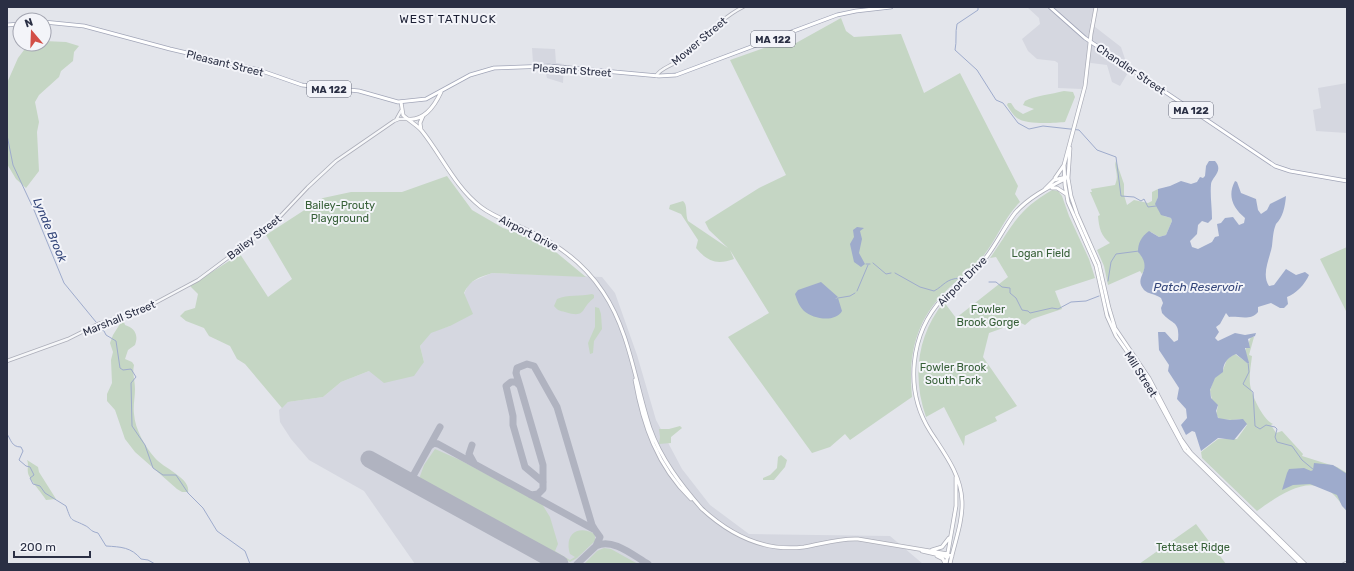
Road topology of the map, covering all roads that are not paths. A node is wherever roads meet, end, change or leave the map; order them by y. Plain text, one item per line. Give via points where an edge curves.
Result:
1 (743, 7) edge
2 (891, 7) edge
3 (1050, 7) edge
4 (1096, 7) edge
5 (52, 22) edge
6 (1090, 42) junction
7 (656, 76) junction
8 (441, 92) junction
9 (430, 97) junction
10 (401, 102) junction
11 (433, 107) junction
12 (401, 110) junction
13 (424, 115) junction
14 (408, 119) junction
15 (395, 120) junction
16 (421, 130) junction
17 (1070, 140) junction
18 (1064, 165) junction
19 (1066, 178) junction
20 (1054, 180) junction
21 (1347, 181) edge
22 (1050, 188) junction
23 (1042, 192) junction
24 (1066, 194) junction
25 (184, 288) joint
26 (7, 361) edge
27 (1173, 427) junction
28 (955, 474) junction
29 (952, 528) junction
30 (916, 549) junction
31 (925, 550) junction
32 (932, 553) junction
33 (948, 555) junction
34 (952, 556) junction
35 (1347, 563) edge
36 (945, 564) edge
37 (950, 564) edge
38 (1301, 564) edge
39 (1305, 564) edge
40 (1344, 564) edge

1 - 7 street, Mower Street via 676,62 660,70
2 - 7 main road, Pleasant Street / MA 122 via 840,14 686,72
3 - 6 main road, Chandler Street / MA 122
4 - 6 main road, Mill Street
5 - 10 main road, Pleasant Street / MA 122 via 91,27 259,70 302,85 359,91
6 - 17 main road, Mill Street via 1086,84
6 - 21 main road, Chandler Street / MA 122 via 1275,166
7 - 8 main road, Pleasant Street / MA 122 via 552,66 494,68 470,75
8 - 9 main road, Pleasant Street / MA 122
8 - 11 main road
9 - 10 main road, Pleasant Street / MA 122
9 - 11 main road
10 - 12 main road
11 - 13 main road
12 - 14 main road, Airport Drive
12 - 15 street, Bailey Street
13 - 14 main road
13 - 16 main road via 420,123
14 - 15 street
14 - 16 main road, Airport Drive
15 - 25 street, Bailey Street via 323,172 272,225 210,272
16 - 30 main road, Airport Drive via 460,186 479,206 561,248 596,281 616,314 650,428 661,453 682,485 717,522 734,533 770,546 796,548 854,539
17 - 18 main road, Mill Street
17 - 19 main road, Mill Street
18 - 19 main road, Mill Street
18 - 20 main road, Airport Drive
19 - 20 main road, Airport Drive
19 - 22 main road, Airport Drive
19 - 24 main road, Mill Street
19 - 27 main road, Mill Street via 1074,206 1101,270 1115,328 1150,378
20 - 23 main road, Airport Drive
22 - 23 main road, Airport Drive
22 - 24 main road via 1057,188
23 - 28 main road, Airport Drive via 1024,204 984,260 943,298 930,315 920,337 914,366 916,398 924,420 948,457
24 - 27 main road, Mill Street via 1096,266 1111,326
25 - 26 street, Marshall Street via 140,311 98,324 68,339
27 - 38 main road, Mill Street via 1181,444 1193,459
27 - 39 main road, Mill Street via 1191,453
28 - 29 main road, Airport Drive via 957,499
28 - 34 main road, Airport Drive via 960,487 962,508
29 - 31 main road, Airport Drive via 945,545 938,549
29 - 33 main road, Airport Drive
30 - 31 main road, Airport Drive
30 - 32 main road, Airport Drive
31 - 33 main road, Airport Drive
32 - 33 main road, Airport Drive
32 - 36 main road via 941,557
33 - 34 main road, Airport Drive
33 - 36 main road
34 - 37 main road
35 - 40 street

